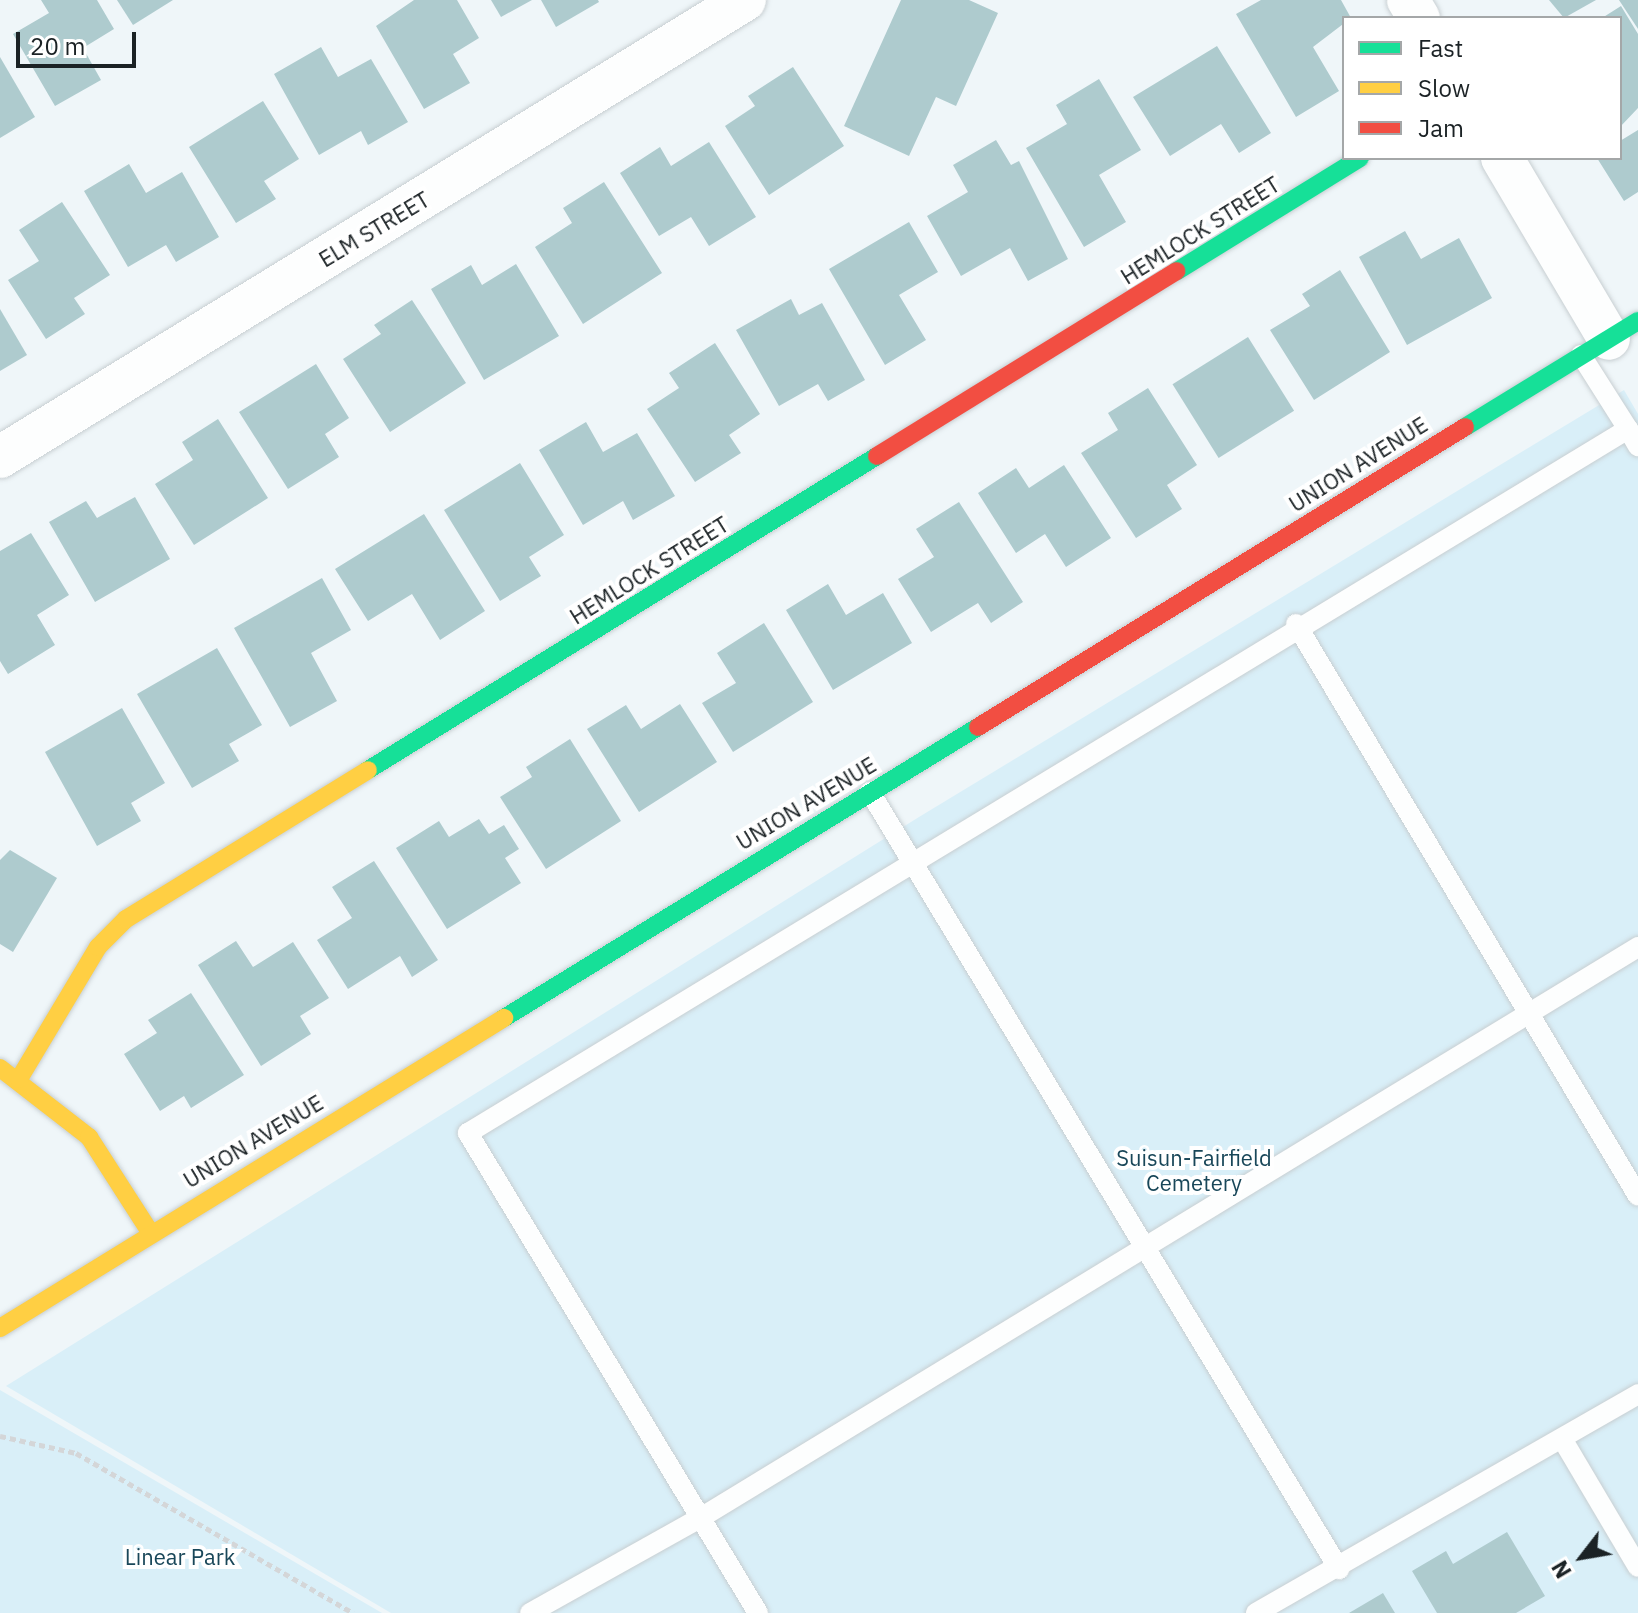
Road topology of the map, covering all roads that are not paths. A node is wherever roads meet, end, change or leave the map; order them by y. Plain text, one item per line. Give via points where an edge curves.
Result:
1 (745, 0) edge
2 (1357, 160) edge
3 (1503, 160) edge
4 (1609, 338) edge
5 (1633, 438) edge
6 (0, 457) edge
7 (1296, 624) junction
8 (870, 792) junction
9 (912, 863) junction
10 (1638, 947) edge
11 (1528, 1012) junction
12 (0, 1068) edge
13 (19, 1079) junction
14 (1638, 1196) edge
15 (150, 1232) junction
16 (1144, 1245) junction
17 (0, 1328) edge
18 (1638, 1394) edge
19 (1564, 1442) junction
20 (702, 1517) junction
21 (1638, 1567) edge
22 (1339, 1569) junction
23 (530, 1613) edge
24 (758, 1613) edge
25 (1256, 1613) edge

1 - 6 street, ELM STREET
2 - 13 street, HEMLOCK STREET via 126,919 98,947
3 - 4 street
4 - 5 lane
4 - 8 street, UNION AVENUE
5 - 7 lane
7 - 9 lane
7 - 11 lane
8 - 9 lane
8 - 15 street, UNION AVENUE
9 - 16 lane
9 - 20 lane via 468,1133
10 - 11 lane
11 - 14 lane
11 - 16 lane
12 - 13 street
13 - 15 street via 89,1137
15 - 17 street, UNION AVENUE
16 - 20 lane
16 - 22 lane
18 - 19 lane
19 - 21 lane
19 - 22 lane
20 - 23 lane
20 - 24 lane
22 - 25 lane

